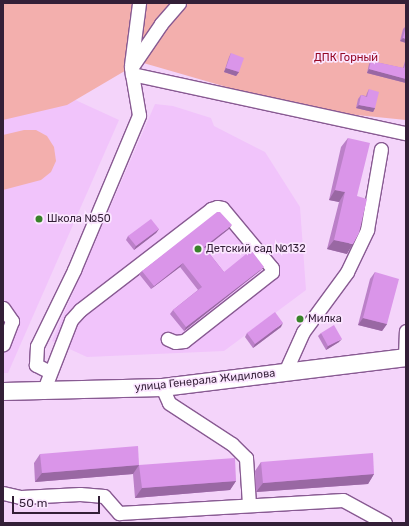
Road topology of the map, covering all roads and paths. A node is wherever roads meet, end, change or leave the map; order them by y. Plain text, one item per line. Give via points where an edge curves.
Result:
1 (138, 3) edge
2 (146, 3) edge
3 (179, 3) edge
4 (136, 23) junction
5 (131, 71) junction
6 (406, 133) edge
7 (381, 149) dead end
8 (3, 308) edge
9 (406, 331) edge
10 (168, 339) dead end
11 (3, 344) edge
12 (406, 357) edge
13 (50, 372) junction
14 (285, 372) junction
15 (162, 387) junction
16 (3, 391) edge
17 (43, 392) junction
18 (3, 493) edge
19 (249, 505) junction
20 (385, 523) edge

1 - 4 street
2 - 4 street
3 - 5 street via 161,24
4 - 5 street
5 - 6 street
5 - 13 street via 139,115 74,270 37,346 36,365
7 - 14 street via 367,230 347,272 303,332
8 - 11 street via 12,321
9 - 12 street
10 - 13 street via 175,342 184,341 272,272 272,268 222,208 210,209 80,310 71,320
12 - 14 main road, улица Генерала Жидилова
13 - 17 street
14 - 15 main road, улица Генерала Жидилова
15 - 17 main road, улица Генерала Жидилова
15 - 19 street via 169,403 232,444 246,458
16 - 17 main road, улица Генерала Жидилова
18 - 19 street via 21,497 80,494 104,496 119,513
19 - 20 street via 343,500

